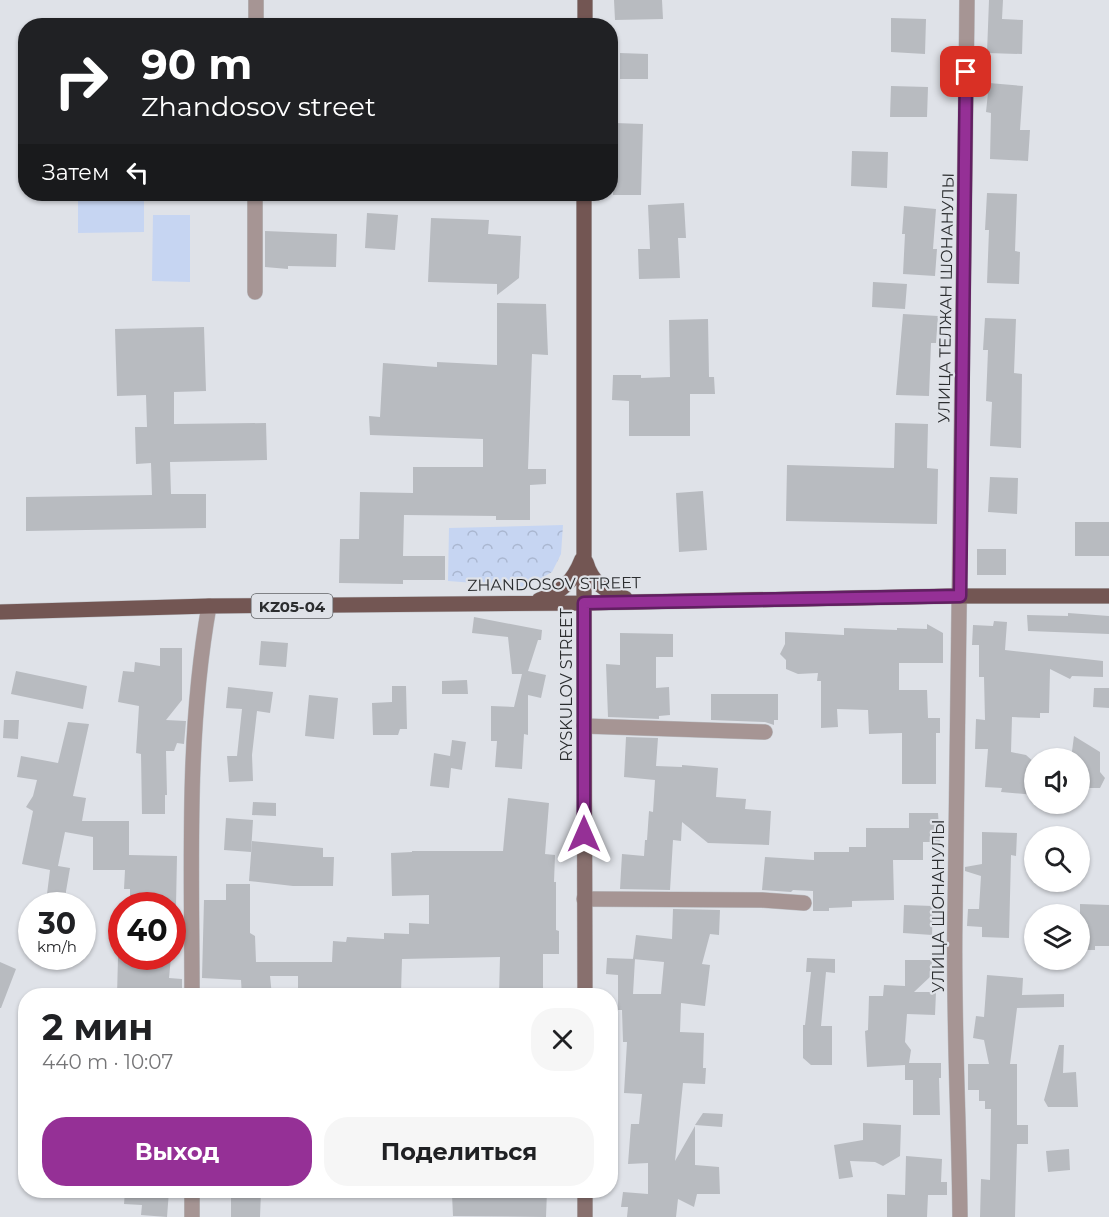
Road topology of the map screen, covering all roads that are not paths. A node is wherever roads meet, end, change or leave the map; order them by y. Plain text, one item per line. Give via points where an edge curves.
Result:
1 (256, 0) edge
2 (585, 0) edge
3 (967, 0) edge
4 (256, 18) edge
5 (585, 18) edge
6 (255, 201) edge
7 (584, 201) edge
8 (255, 292) dead end
9 (584, 553) junction
10 (960, 596) junction
11 (1109, 596) edge
12 (635, 601) junction
13 (531, 603) junction
14 (584, 603) junction
15 (209, 606) junction
16 (0, 612) edge
17 (0, 617) edge
18 (584, 726) junction
19 (765, 732) dead end
20 (584, 899) junction
21 (804, 903) dead end
22 (192, 988) edge
23 (585, 988) edge
24 (192, 1198) edge
25 (585, 1198) edge
26 (192, 1217) edge
27 (585, 1217) edge
28 (960, 1217) edge

1 - 4 street
2 - 5 main road
3 - 10 street, УЛИЦА ТЕЛЖАН ШОНАНУЛЫ
6 - 8 street
7 - 9 main road, RYSKULOV STREET / KZ05-04
9 - 12 main road, KZ05-04 via 590,575 602,589
9 - 13 main road, KZ05-04 via 576,575 563,588
9 - 14 main road, RYSKULOV STREET / KZ05-04
10 - 11 main road, ZHANDOSOV STREET / KZ05-04
10 - 12 main road, ZHANDOSOV STREET / KZ05-04
10 - 28 street, УЛИЦА ШОНАНУЛЫ via 955,918
12 - 14 main road, ZHANDOSOV STREET / KZ05-04
13 - 14 main road, ZHANDOSOV STREET / KZ05-04
13 - 15 main road, ZHANDOSOV STREET / KZ05-04
14 - 18 street, RYSKULOV STREET
15 - 16 main road, ZHANDOSOV STREET / KZ05-04
15 - 22 street via 192,779
16 - 17 street
18 - 19 street
18 - 20 street, RYSKULOV STREET
20 - 21 street
20 - 23 street, RYSKULOV STREET
24 - 26 street
25 - 27 street

